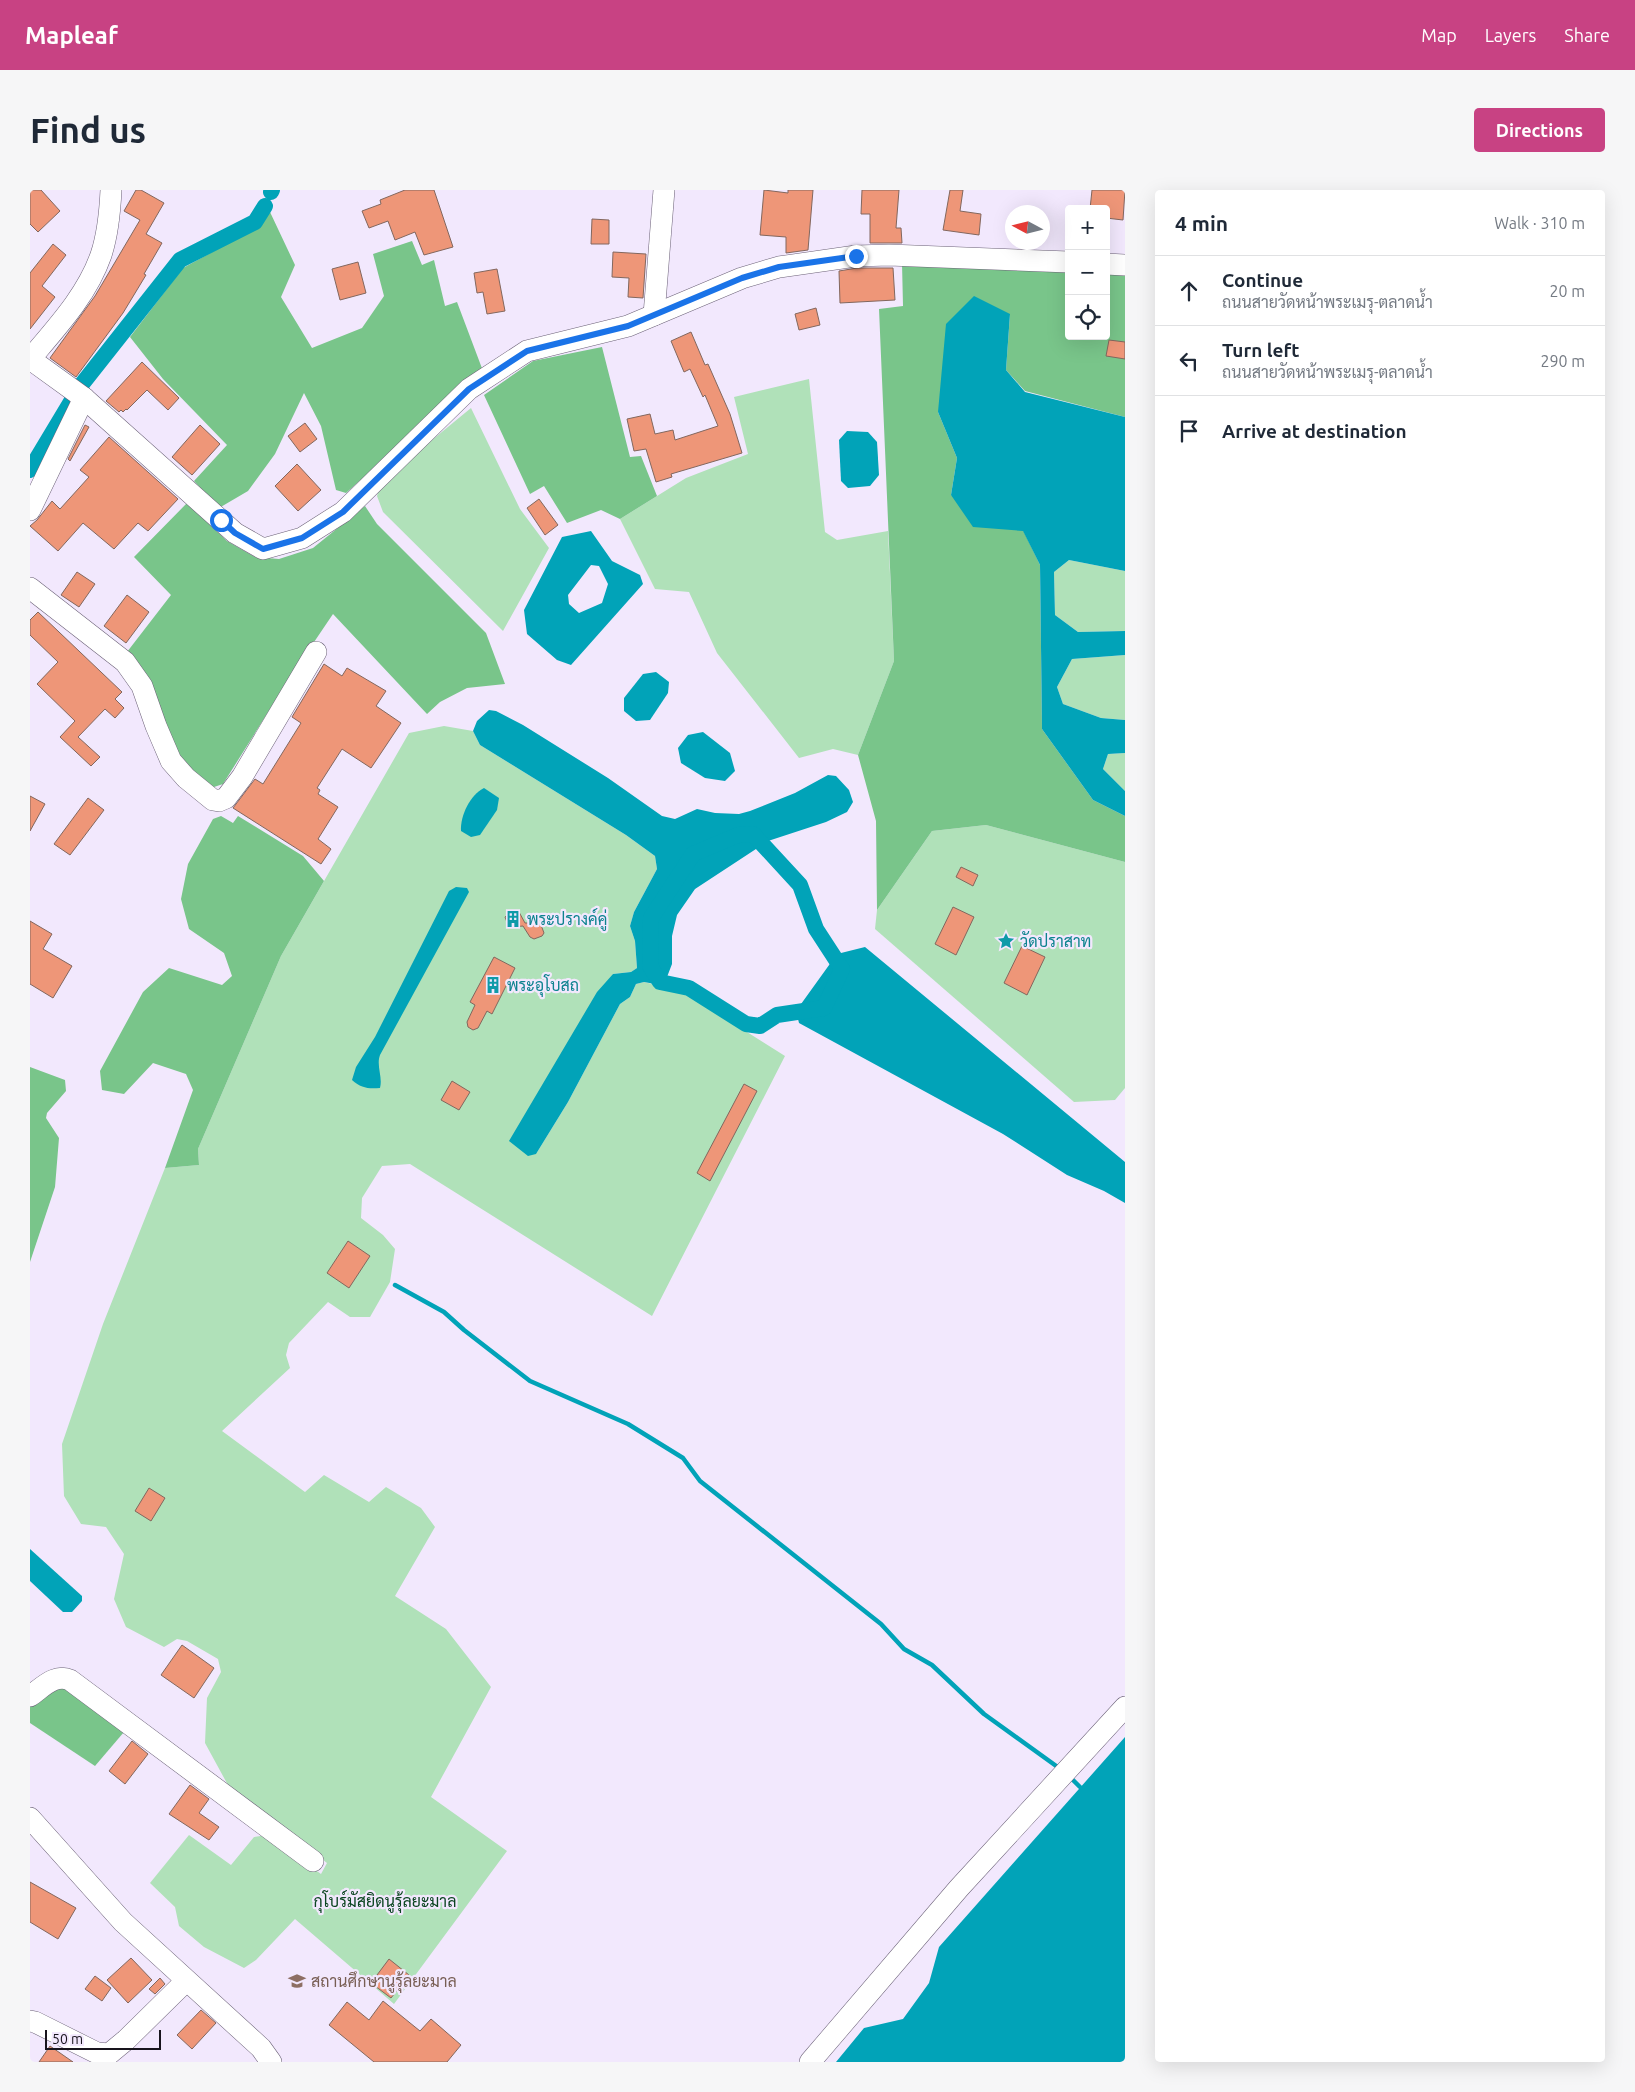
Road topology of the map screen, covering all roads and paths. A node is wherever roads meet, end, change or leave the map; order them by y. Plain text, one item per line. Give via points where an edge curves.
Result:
1 (111, 190) edge
2 (664, 190) edge
3 (1065, 262) edge
4 (1110, 264) edge
5 (1125, 265) edge
6 (654, 315) junction
7 (30, 359) edge
8 (84, 398) junction
9 (30, 510) edge
10 (30, 588) edge
11 (316, 652) dead end
12 (30, 1696) edge
13 (1125, 1707) edge
14 (30, 1818) edge
15 (313, 1861) dead end
16 (186, 1981) junction
17 (30, 2021) edge
18 (270, 2062) edge
19 (810, 2062) edge

1 - 7 street via 106,236 92,277 70,312
2 - 6 street
3 - 6 street via 856,256 779,267 742,278
4 - 5 street
6 - 8 street via 607,333 527,351 469,389 343,512 302,538 263,549 235,533
7 - 8 street
8 - 9 street
10 - 11 street via 126,662 142,686 171,761 213,800 226,798 242,777
12 - 15 street via 54,1679 63,1677 70,1680
13 - 19 street via 959,1888
14 - 16 street via 123,1922
16 - 17 street via 109,2054 97,2053
16 - 18 street via 261,2048

